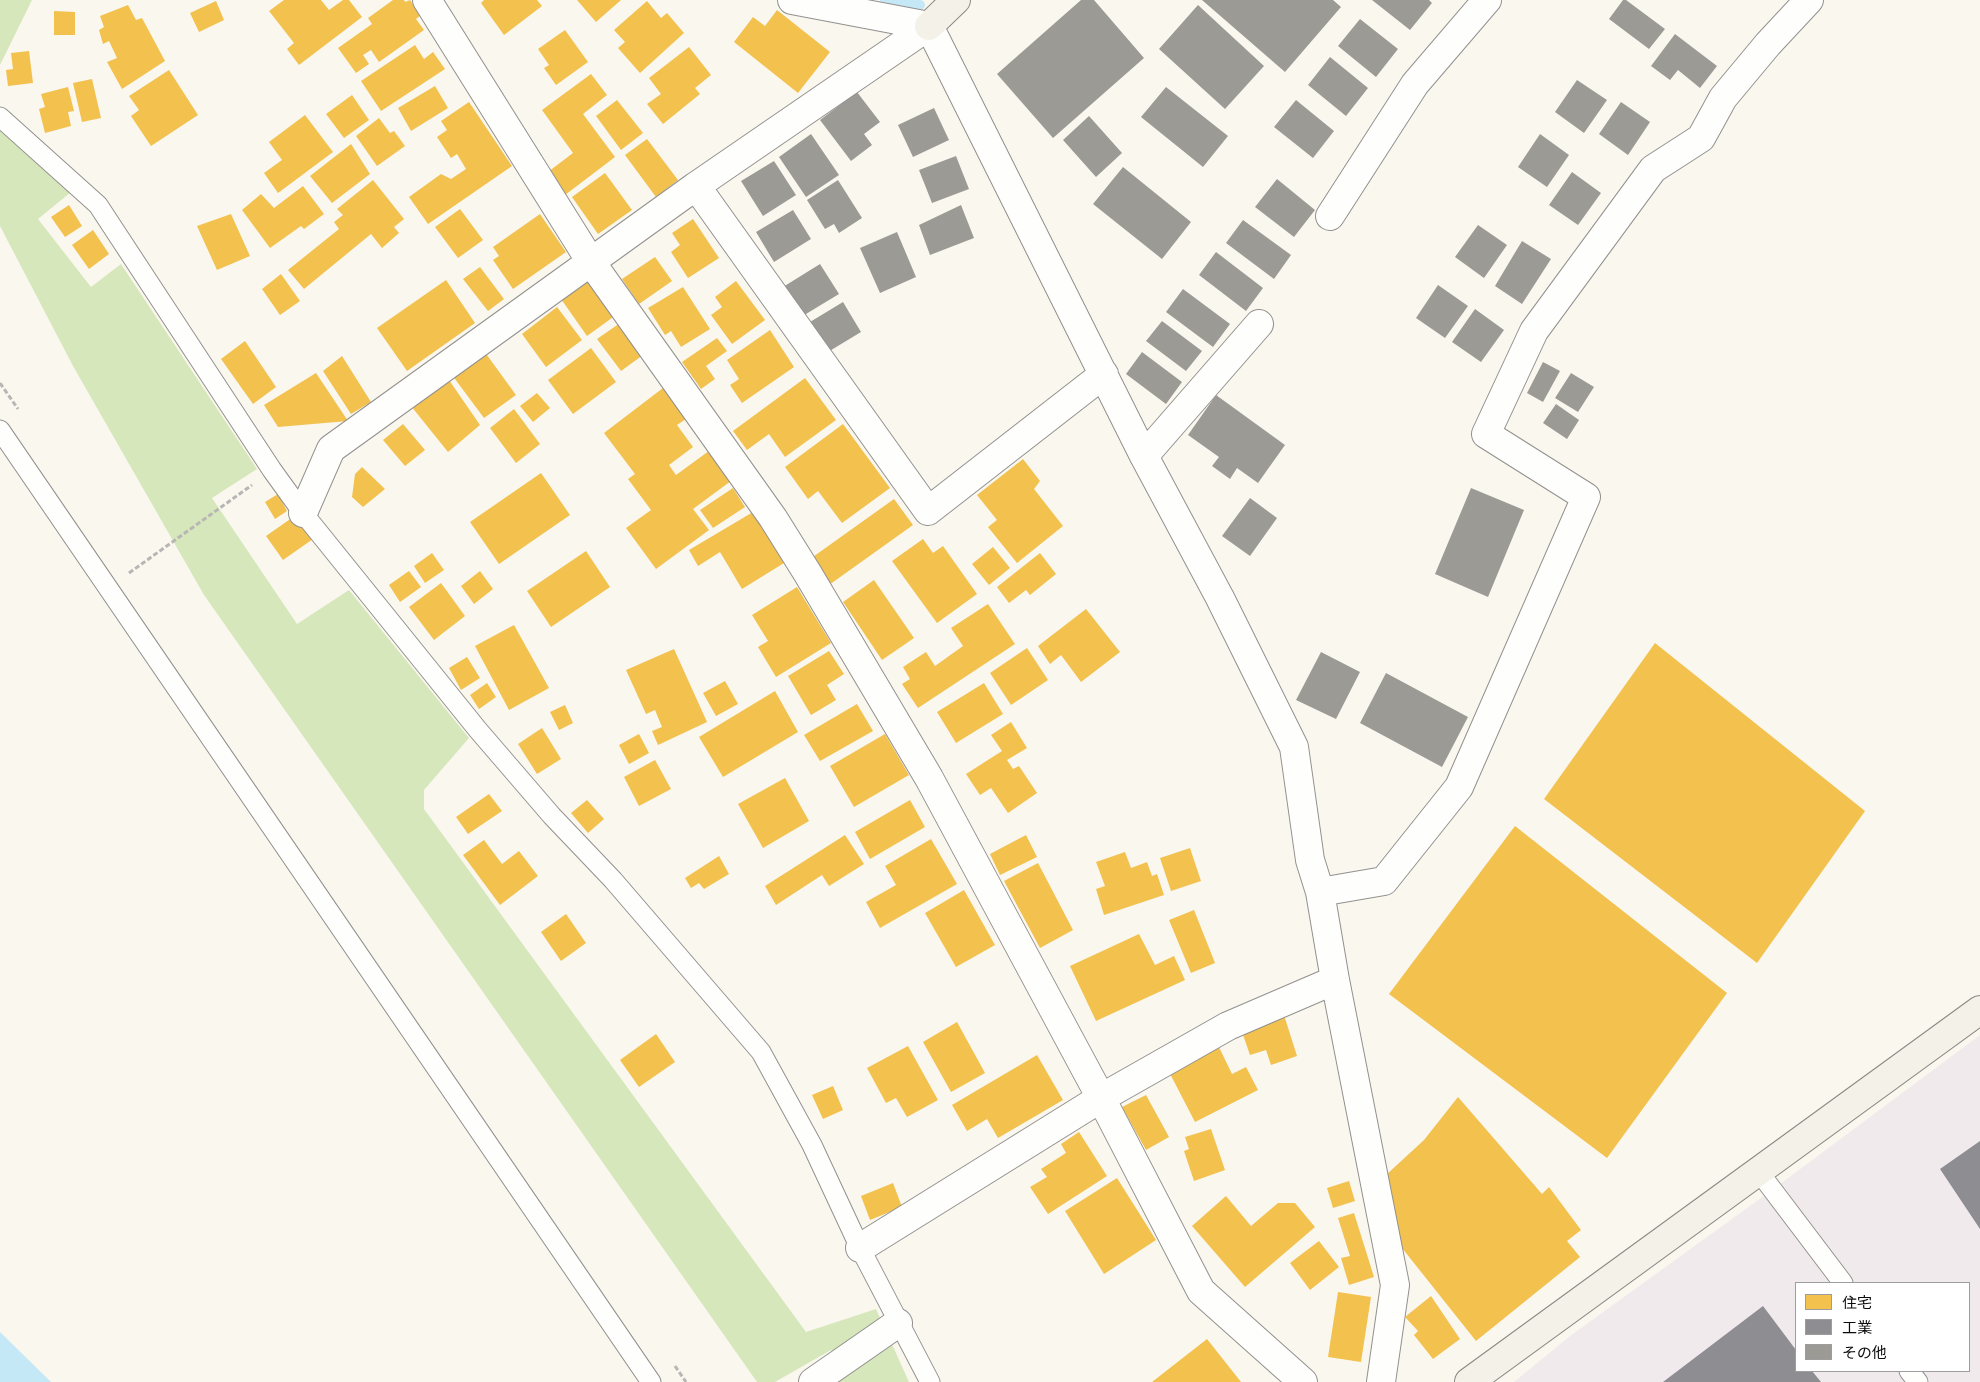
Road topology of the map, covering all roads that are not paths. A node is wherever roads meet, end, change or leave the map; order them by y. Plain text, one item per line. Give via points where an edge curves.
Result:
1 (427, 0) edge
2 (792, 0) edge
3 (956, 0) edge
4 (1487, 0) edge
5 (1809, 0) edge
6 (929, 26) junction
7 (0, 117) edge
8 (696, 186) junction
9 (1330, 216) dead end
10 (591, 262) junction
11 (1259, 324) dead end
12 (1104, 374) junction
13 (0, 430) edge
14 (1144, 456) junction
15 (303, 513) junction
16 (1320, 892) junction
17 (1335, 980) junction
18 (1980, 1010) edge
19 (1101, 1098) junction
20 (1759, 1172) junction
21 (860, 1248) junction
22 (1842, 1282) edge
23 (898, 1324) junction
24 (1910, 1372) edge
25 (651, 1382) edge
26 (813, 1382) edge
27 (930, 1382) edge
28 (1303, 1382) edge
29 (1381, 1382) edge
30 (1469, 1382) edge
31 (1918, 1382) edge

1 - 10 street
2 - 6 street
3 - 6 street
4 - 9 street via 1414,84
5 - 16 street via 1723,98 1701,138 1652,168 1534,331 1486,434 1586,496 1459,787 1384,881
6 - 8 street
6 - 12 street
7 - 15 lane via 98,205
8 - 10 street
8 - 12 street via 928,511
10 - 15 street via 332,449
10 - 19 street via 773,518 808,574 929,778
11 - 14 street
12 - 14 street
13 - 25 lane
14 - 16 street via 1294,747 1310,860
15 - 21 lane via 484,737 761,1052 812,1145
16 - 17 street
17 - 19 street via 1228,1026
17 - 29 street via 1395,1285
18 - 20 street
19 - 21 street
19 - 28 street via 1201,1292
20 - 22 lane
20 - 30 street
21 - 23 lane
23 - 26 street
23 - 27 lane
24 - 31 lane

